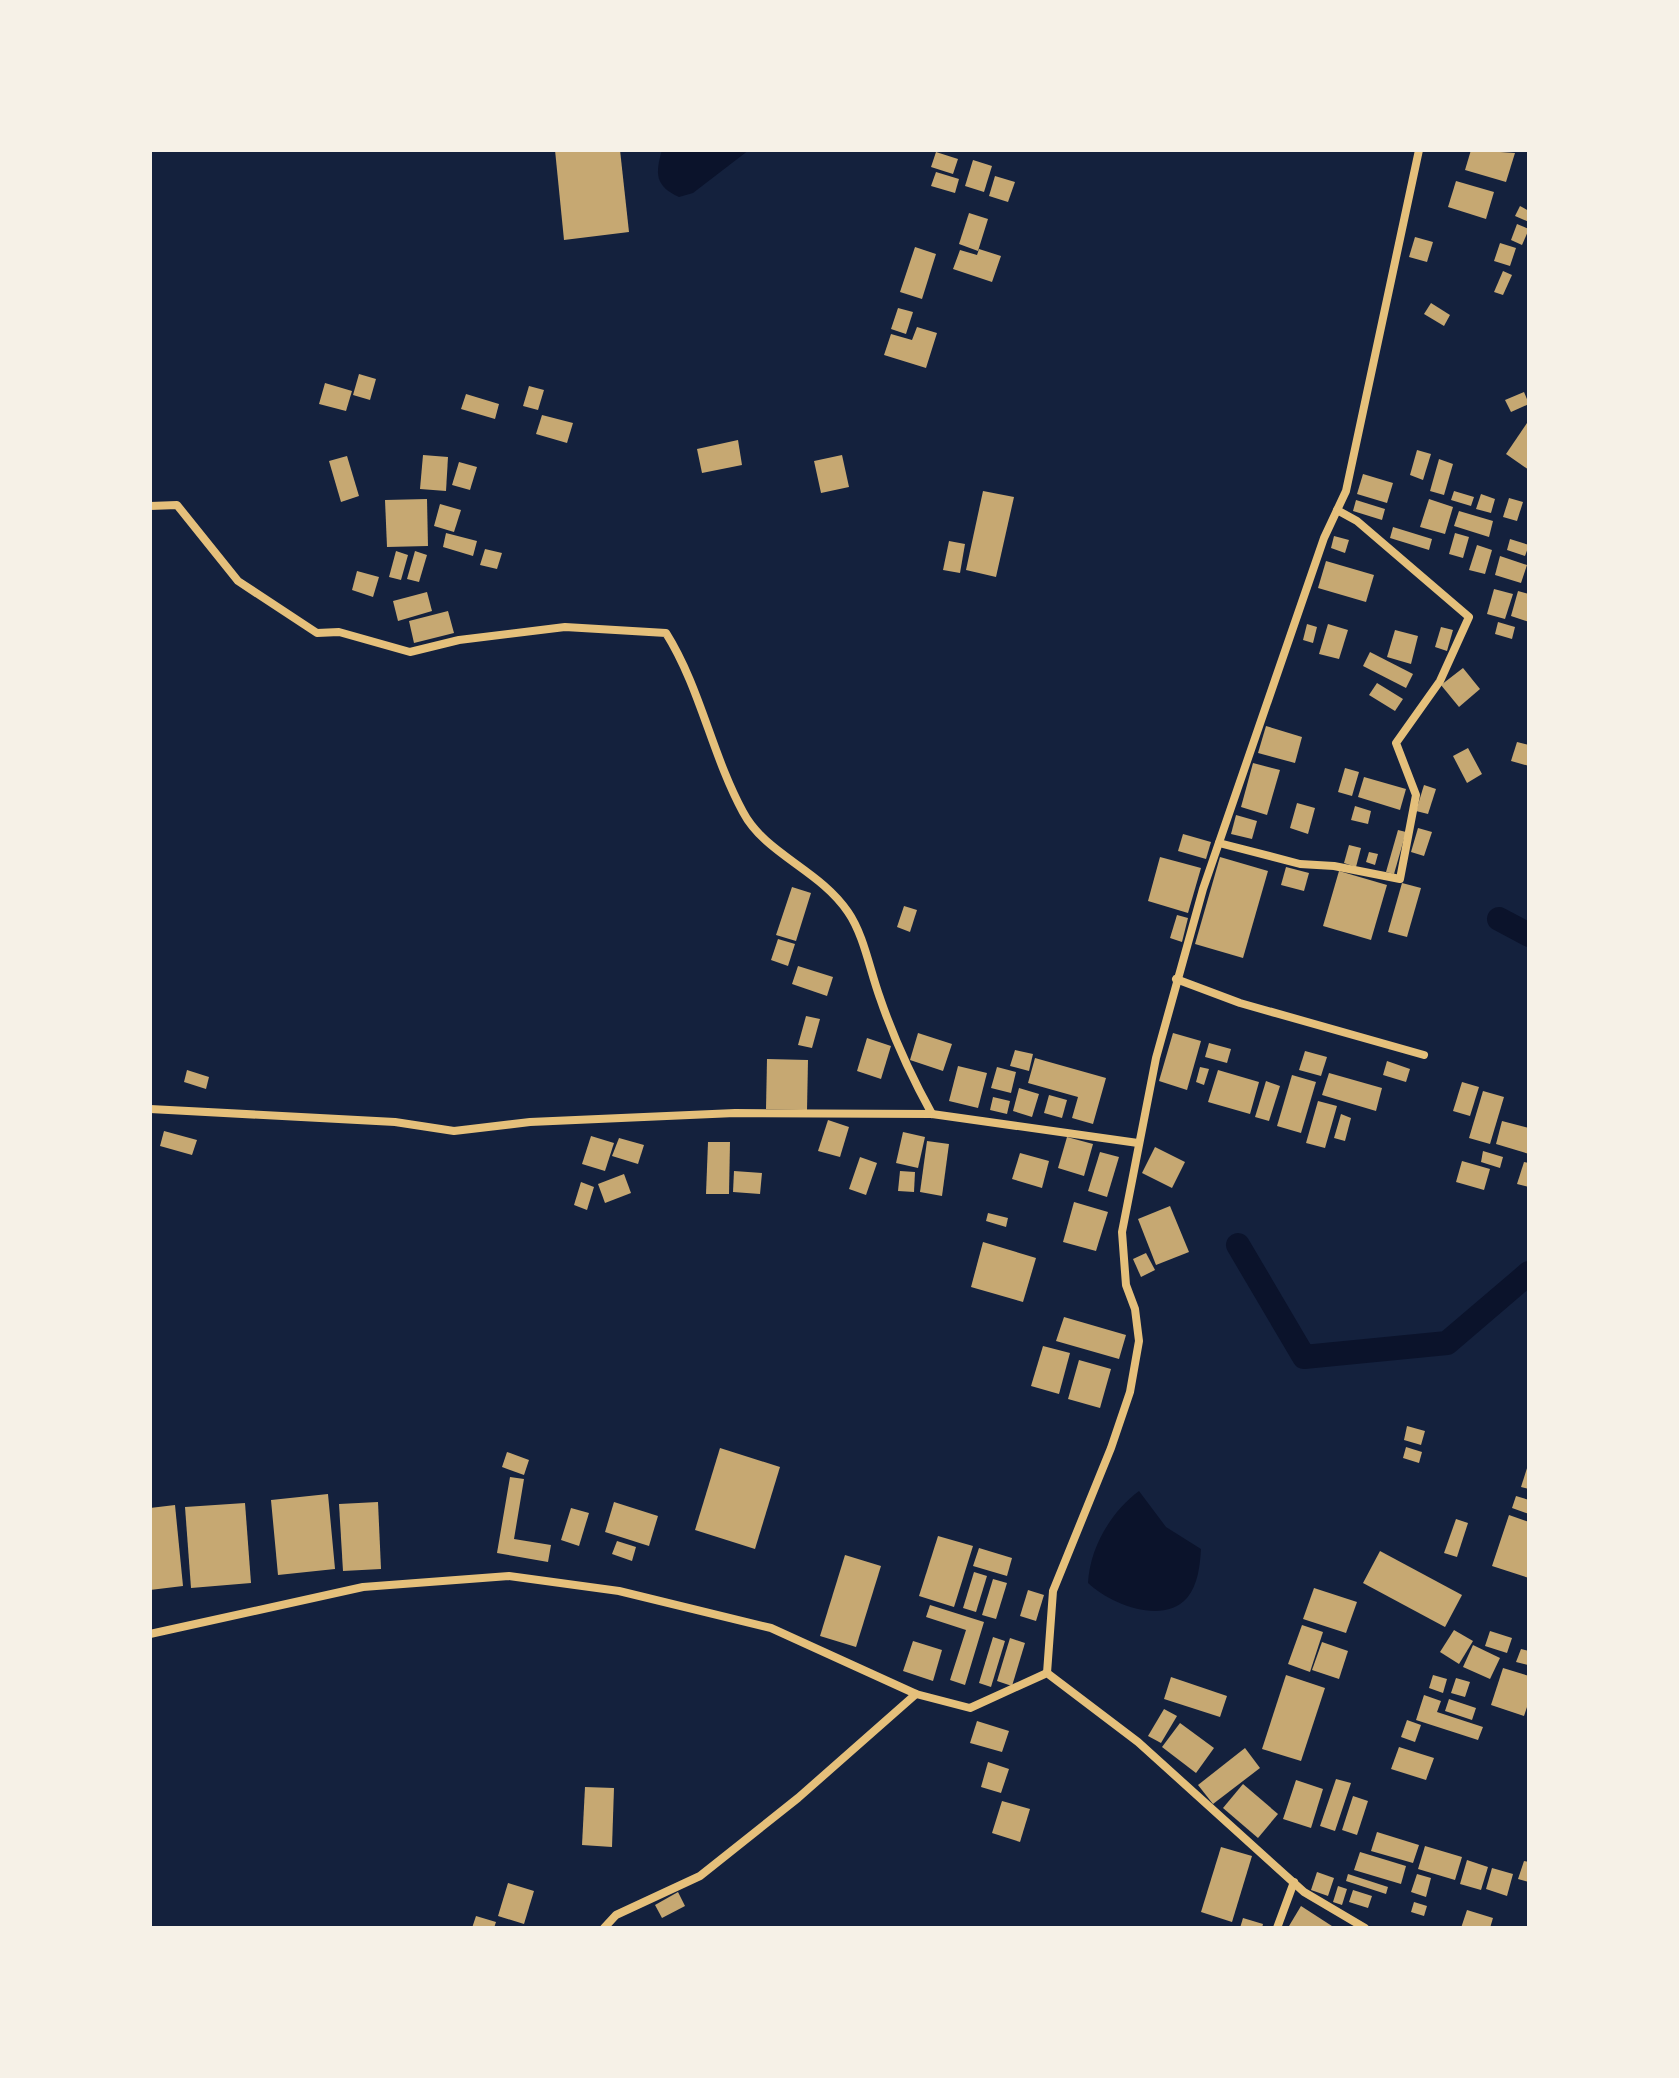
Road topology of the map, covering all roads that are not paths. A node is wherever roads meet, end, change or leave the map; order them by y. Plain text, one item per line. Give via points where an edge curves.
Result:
1 (1419, 150) edge
2 (150, 506) edge
3 (1337, 510) junction
4 (1219, 843) junction
5 (1176, 979) junction
6 (1424, 1055) dead end
7 (150, 1109) edge
8 (932, 1114) junction
9 (1138, 1143) junction
10 (150, 1634) edge
11 (1047, 1673) junction
12 (916, 1694) junction
13 (1294, 1882) junction
14 (604, 1928) edge
15 (1277, 1928) edge
16 (1365, 1928) edge

1 - 3 street via 1346,491
2 - 8 street via 177,505 238,581 317,633 339,632 410,652 459,640 565,627 666,633 744,816 776,850 825,883 850,914 899,1052
3 - 4 street
3 - 4 street via 1357,521 1469,617 1440,681 1396,743 1416,795 1400,879 1300,864
4 - 5 street
5 - 6 street via 1240,1003
5 - 9 street
7 - 8 street via 395,1122 454,1131 530,1122 735,1113
8 - 9 street
9 - 11 street via 1122,1232 1126,1285 1139,1341 1130,1392 1111,1448 1053,1591
10 - 12 street via 363,1587 509,1576 619,1591 771,1628
11 - 12 street via 970,1708
11 - 13 street via 1138,1742
12 - 14 street via 700,1876 616,1915
13 - 15 street
13 - 16 street

